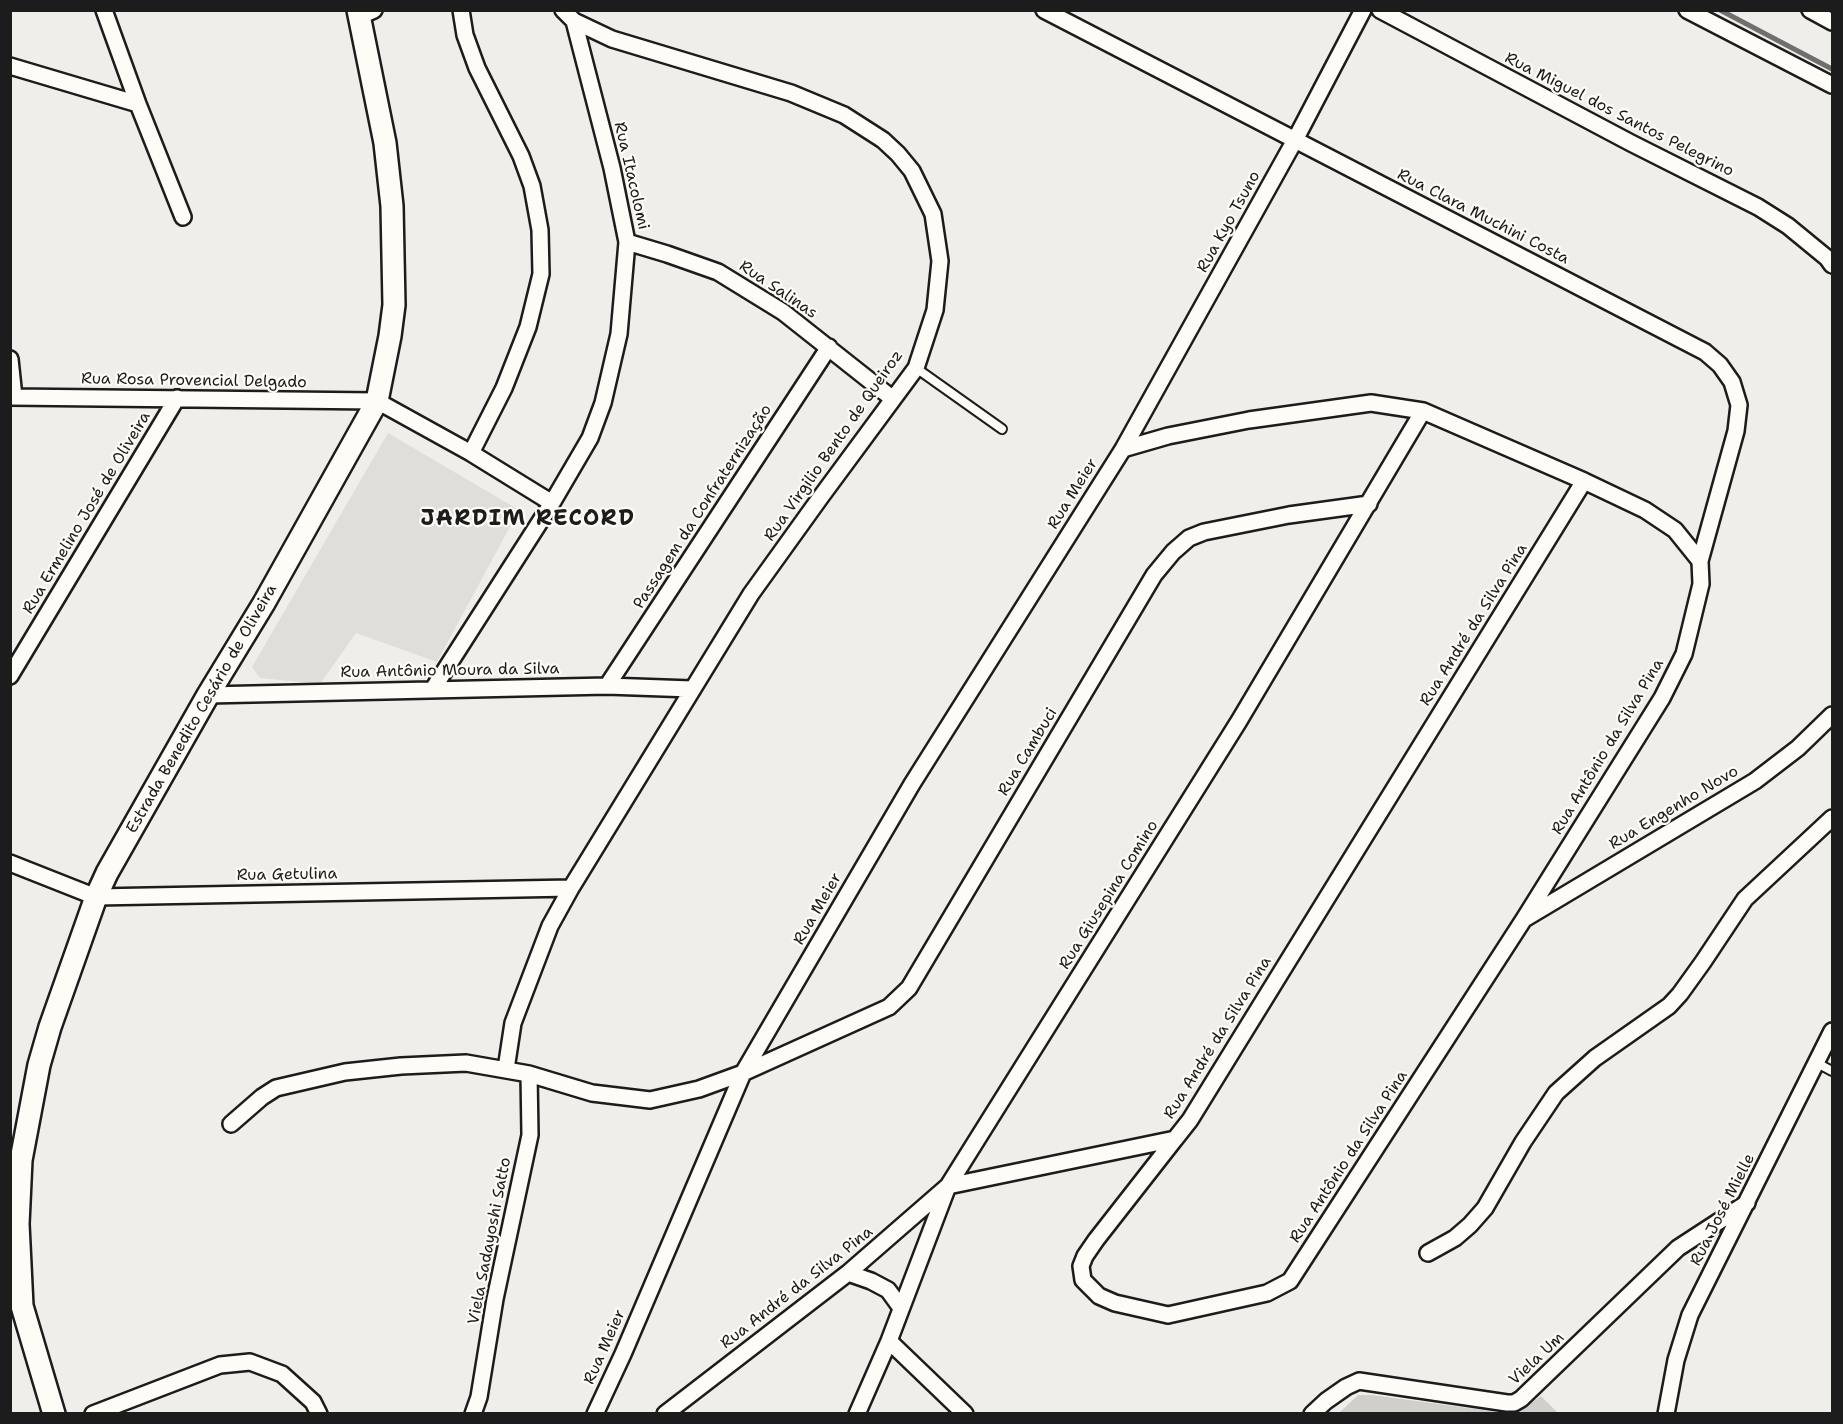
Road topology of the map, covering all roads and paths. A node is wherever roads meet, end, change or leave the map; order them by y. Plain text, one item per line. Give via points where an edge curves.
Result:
1 (104, 10) edge
2 (461, 10) edge
3 (1044, 10) edge
4 (1363, 10) edge
5 (1380, 10) edge
6 (1687, 10) edge
7 (1810, 10) edge
8 (364, 12) edge
9 (568, 16) edge
10 (1833, 22) edge
11 (10, 66) edge
12 (1833, 85) edge
13 (138, 105) junction
14 (1295, 140) junction
15 (183, 217) dead end
16 (627, 242) junction
17 (1833, 265) edge
18 (829, 347) junction
19 (10, 359) edge
20 (916, 368) junction
21 (12, 397) edge
22 (177, 398) junction
23 (893, 399) junction
24 (377, 401) junction
25 (1423, 411) junction
26 (1002, 429) dead end
27 (1123, 448) junction
28 (471, 453) junction
29 (1584, 481) junction
30 (552, 503) junction
31 (1369, 504) junction
32 (1700, 561) junction
33 (10, 676) edge
34 (607, 686) junction
35 (692, 688) junction
36 (433, 689) junction
37 (208, 694) junction
38 (1833, 715) edge
39 (1833, 818) edge
40 (10, 863) edge
41 (571, 888) junction
42 (96, 897) junction
43 (1524, 919) junction
44 (1833, 1031) edge
45 (1817, 1063) junction
46 (506, 1069) junction
47 (1833, 1071) edge
48 (743, 1073) junction
49 (529, 1074) junction
50 (231, 1124) dead end
51 (1175, 1139) junction
52 (948, 1186) junction
53 (1747, 1203) junction
54 (1428, 1253) dead end
55 (848, 1273) junction
56 (16, 1308) edge
57 (901, 1308) junction
58 (889, 1341) junction
59 (58, 1410) edge
60 (93, 1413) edge
61 (319, 1413) edge
62 (473, 1413) edge
63 (595, 1413) edge
64 (665, 1413) edge
65 (857, 1413) edge
66 (965, 1413) edge
67 (1312, 1413) edge
68 (1666, 1413) edge

1 - 13 street
2 - 28 street via 477,68 532,186 540,230 541,274 528,327 504,388
3 - 14 street, Rua Clara Muchini Costa
4 - 14 street, Rua Kyo Tsuno
5 - 17 street, Rua Miguel dos Santos Pelegrino via 1758,207 1788,226
6 - 12 street
7 - 10 street
8 - 24 main road, Estrada Benedito Cesário de Oliveira via 393,206 394,305
9 - 16 street, Rua Itacolomi via 612,168
9 - 20 street, Rua Virgilio Bento de Queiroz via 612,39 791,93 844,115 898,154 912,171 933,214 940,261 935,310
11 - 13 street
13 - 15 street
14 - 27 street, Rua Kyo Tsuno
14 - 32 street, Rua Clara Muchini Costa via 1705,352 1720,365 1732,382 1739,405 1736,431
16 - 18 street, Rua Salinas via 718,272 783,312
16 - 30 street, Rua Itacolomi via 619,334 603,403 590,438
18 - 23 street, Rua Salinas
18 - 34 street, Passagem da Confraternização
19 - 21 street
20 - 23 street, Rua Virgilio Bento de Queiroz
20 - 26 lane
21 - 22 street, Rua Rosa Provencial Delgado
22 - 24 street, Rua Rosa Provencial Delgado
22 - 33 street, Rua Ermelino José de Oliveira
23 - 35 street, Rua Virgilio Bento de Queiroz via 751,594
24 - 28 street
24 - 37 main road, Estrada Benedito Cesário de Oliveira via 264,603
25 - 27 street via 1371,403 1249,420
25 - 29 street
25 - 31 street, Rua Giusepina Comino
27 - 48 street, Rua Meier via 912,784
28 - 30 street
29 - 32 street via 1645,510 1675,530
29 - 51 street, Rua André da Silva Pina
30 - 36 street, Rua Itacolomi
31 - 48 street, Rua Cambuci via 1204,532 1189,538 1173,552 1154,575 909,988 888,1007
31 - 52 street, Rua Giusepina Comino via 1239,721
32 - 43 street, Rua Antônio da Silva Pina via 1701,584 1684,654 1662,698
34 - 35 street, Rua Antônio Moura da Silva
34 - 36 street, Rua Antônio Moura da Silva
35 - 41 street, Rua Virgilio Bento de Queiroz
36 - 37 street, Rua Antônio Moura da Silva
37 - 42 main road, Estrada Benedito Cesário de Oliveira
38 - 43 street, Rua Engenho Novo via 1755,781
39 - 54 street via 1745,899 1669,1006 1595,1058 1556,1093 1485,1208 1455,1238
40 - 42 street, Rua Getulina
41 - 42 street, Rua Getulina
41 - 46 street, Rua Virgilio Bento de Queiroz via 550,926 513,1023
42 - 56 main road, Estrada Benedito Cesário de Oliveira via 39,1065 21,1160
43 - 51 street, Rua Antônio da Silva Pina via 1290,1281 1268,1293 1168,1315 1115,1303 1099,1296 1083,1280 1081,1266 1085,1256
44 - 45 street, Rua José Mielle
45 - 47 lane
45 - 53 street, Rua José Mielle
46 - 49 street, Rua Cambuci
46 - 50 street, Rua Cambuci via 466,1063 345,1072 276,1088
48 - 49 street, Rua Cambuci via 699,1089 650,1100 592,1093
48 - 63 street, Rua Meier
49 - 62 street, Viela Sadayoshi Satto via 530,1135
51 - 52 street, Rua André da Silva Pina
52 - 55 street, Rua André da Silva Pina
52 - 57 street, Rua Giusepina Comino
53 - 67 street, Viela Um via 1678,1248 1514,1403 1359,1381
53 - 68 street, Rua José Mielle via 1690,1315
55 - 57 street via 888,1290
55 - 64 street, Rua André da Silva Pina
56 - 59 main road, Estrada Benedito Cesário de Oliveira
57 - 58 street, Rua Giusepina Comino
58 - 65 street, Rua Giusepina Comino
58 - 66 street
60 - 61 street via 220,1365 250,1362 282,1374 313,1402

